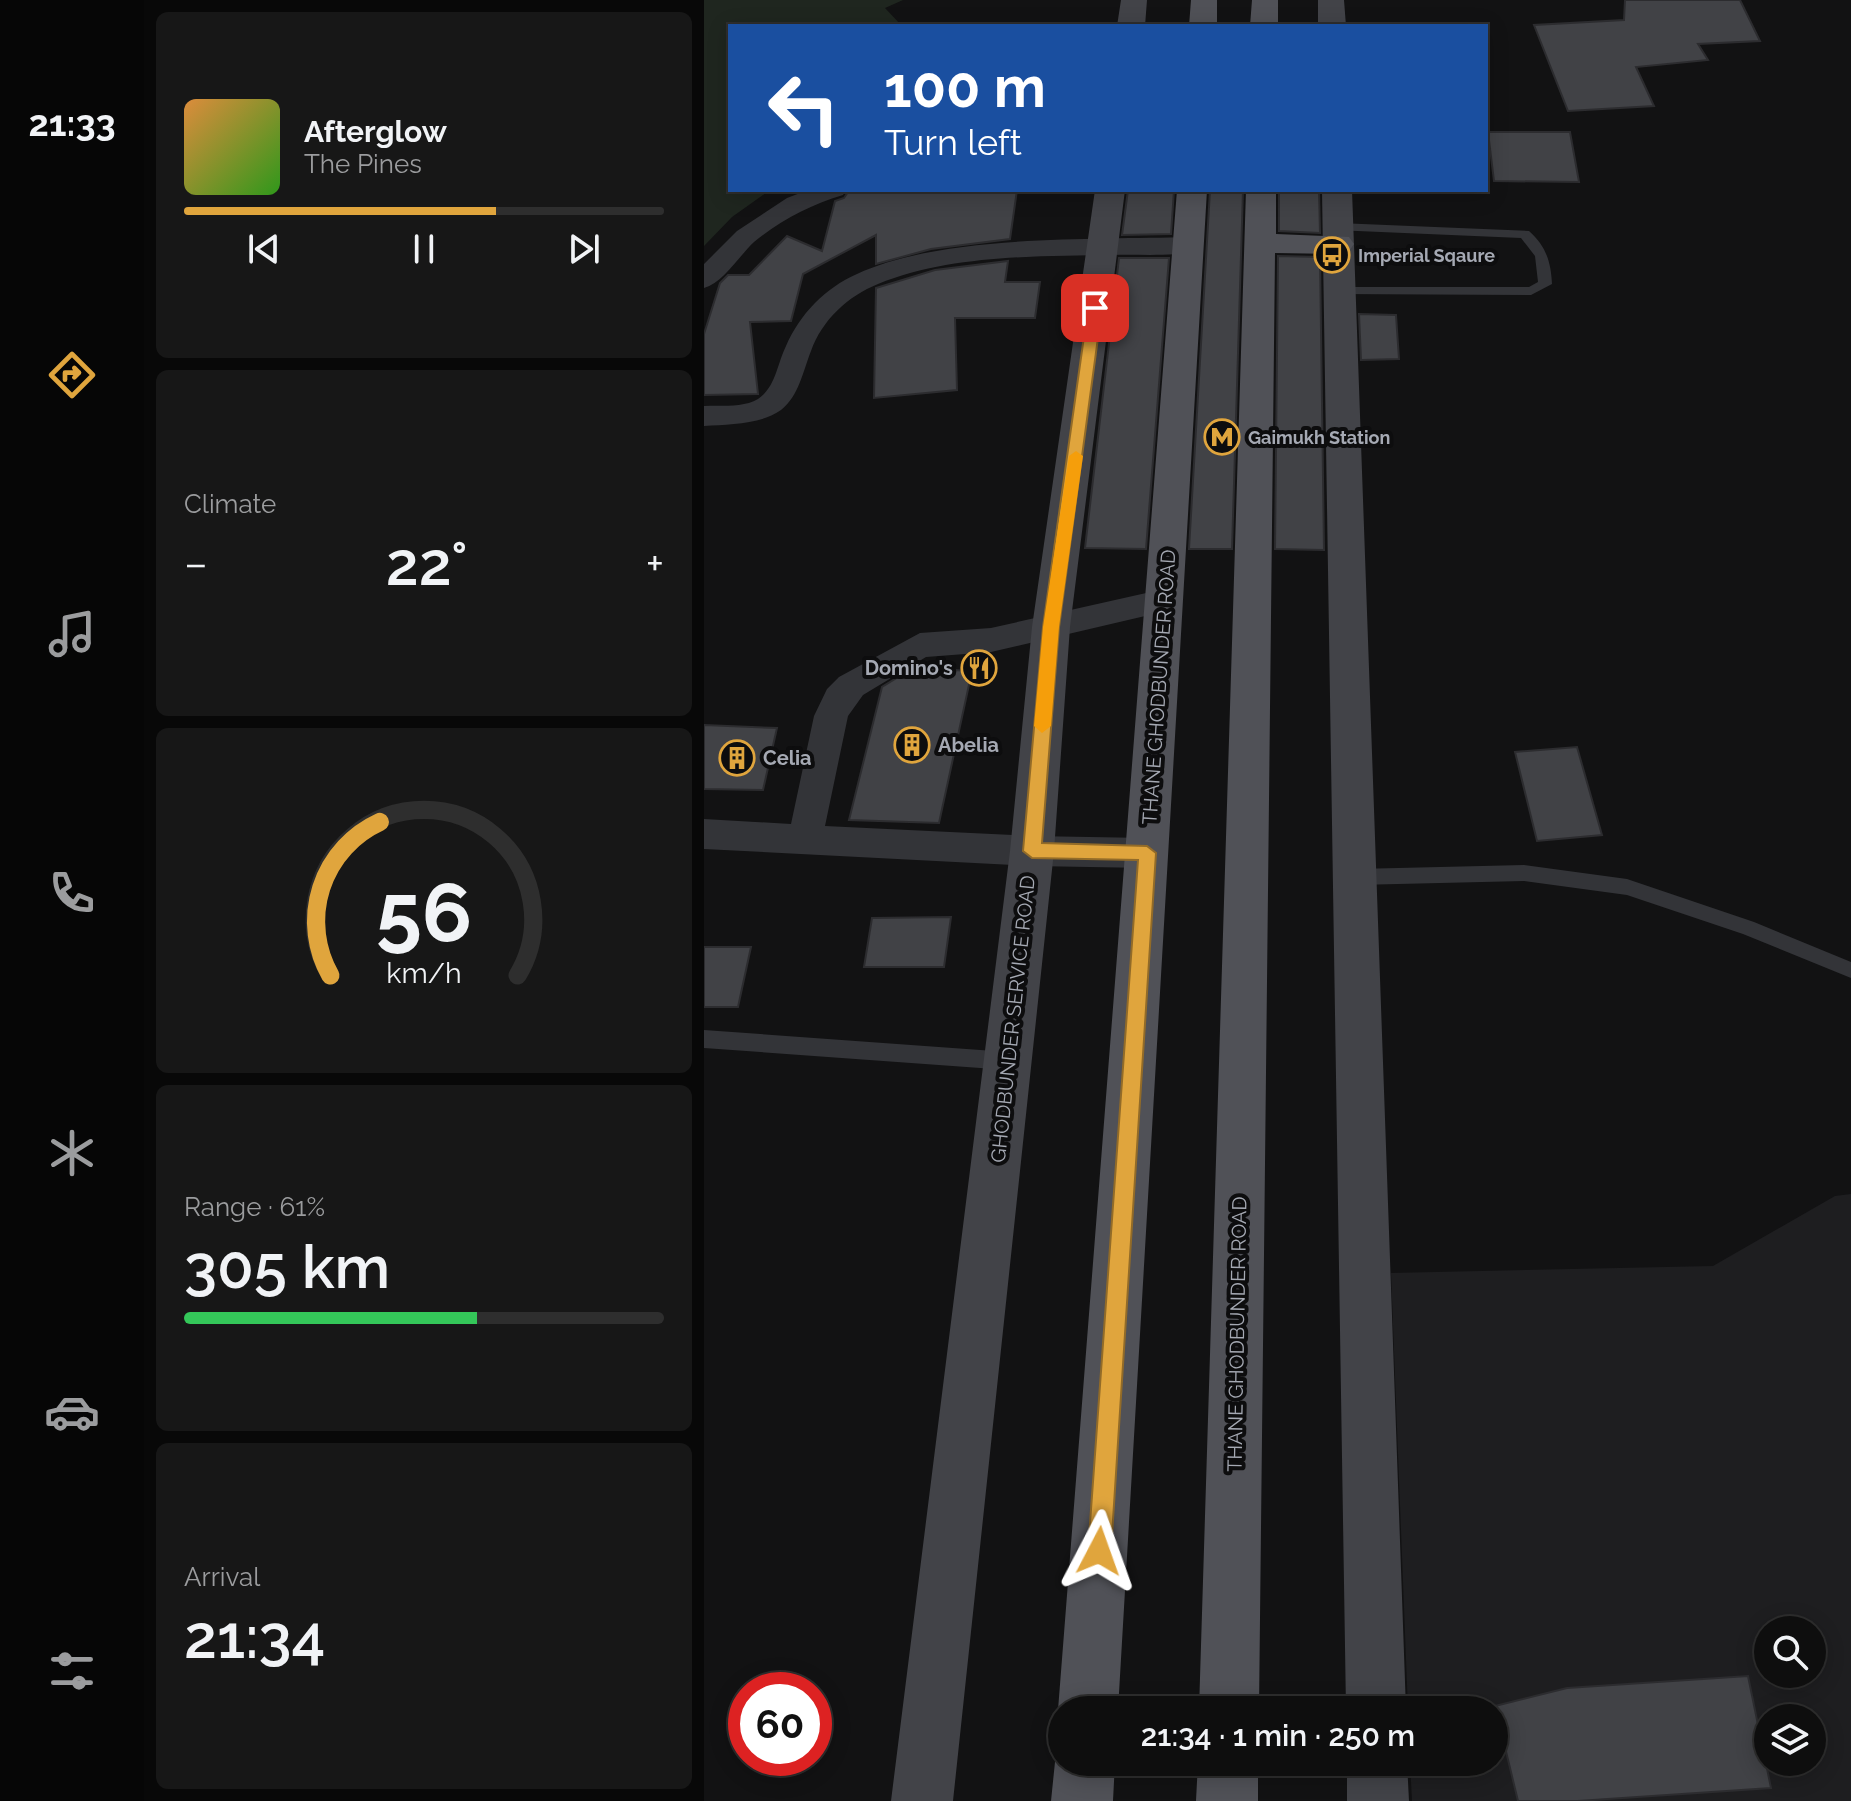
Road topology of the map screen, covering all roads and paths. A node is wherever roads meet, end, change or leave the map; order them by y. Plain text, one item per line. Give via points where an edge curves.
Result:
1 (1134, 0) edge
2 (1204, 0) edge
3 (1265, 0) edge
4 (1331, 0) edge
5 (1131, 24) edge
6 (1203, 24) edge
7 (1264, 24) edge
8 (1332, 24) edge
9 (826, 192) edge
10 (1110, 192) edge
11 (1192, 192) edge
12 (1261, 192) edge
13 (1337, 220) edge
14 (1259, 243) junction
15 (1189, 245) junction
16 (1103, 249) junction
17 (704, 280) edge
18 (1339, 291) junction
19 (704, 416) edge
20 (1164, 601) junction
21 (1051, 627) junction
22 (704, 834) edge
23 (805, 839) junction
24 (1032, 851) junction
25 (1147, 853) junction
26 (1356, 877) junction
27 (1851, 970) edge
28 (704, 1039) edge
29 (1009, 1061) junction
30 (1089, 1696) edge
31 (1229, 1696) edge
32 (1376, 1696) edge
33 (1084, 1776) edge
34 (1228, 1776) edge
35 (1377, 1776) edge
36 (922, 1801) edge
37 (1082, 1801) edge
38 (1227, 1801) edge
39 (1378, 1801) edge

1 - 5 street
2 - 6 main road
3 - 7 main road
4 - 8 street
9 - 17 street via 809,196 748,233
10 - 16 street, GHODBUNDER SERVICE ROAD
11 - 15 main road, THANE GHODBUNDER ROAD
12 - 14 main road, THANE GHODBUNDER ROAD
13 - 14 main road
13 - 18 street
13 - 18 lane via 1524,234 1538,244 1545,262 1545,284 1531,291
14 - 31 main road, THANE GHODBUNDER ROAD
15 - 16 street
15 - 20 main road, THANE GHODBUNDER ROAD
16 - 19 street via 988,254 894,267 836,297 802,340 772,403 755,411
16 - 21 street, GHODBUNDER SERVICE ROAD
18 - 26 street
20 - 21 street
20 - 25 main road, THANE GHODBUNDER ROAD
21 - 23 street via 991,640 920,645 851,686 831,716
21 - 24 street, GHODBUNDER SERVICE ROAD
22 - 23 street
23 - 24 street
24 - 25 street
24 - 29 street, GHODBUNDER SERVICE ROAD
25 - 30 main road, THANE GHODBUNDER ROAD
26 - 27 lane via 1524,873 1627,887
26 - 32 street
28 - 29 lane
29 - 36 street, GHODBUNDER SERVICE ROAD
33 - 37 main road
34 - 38 main road
35 - 39 street

